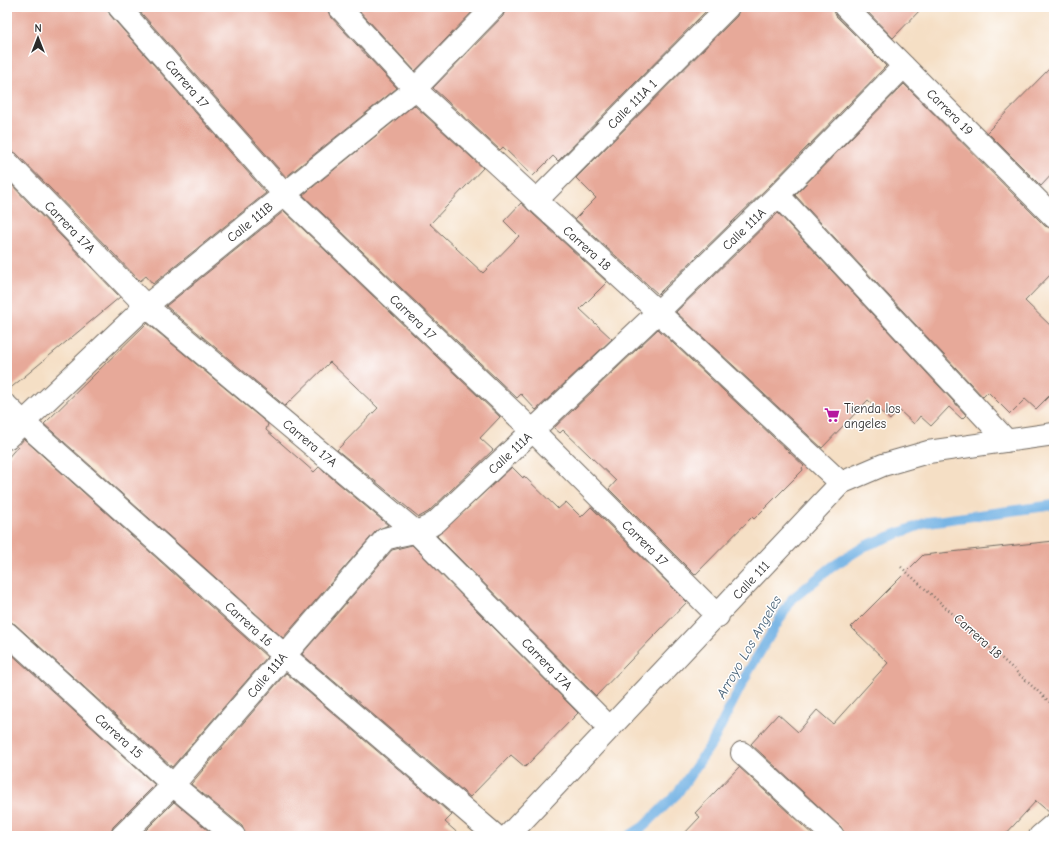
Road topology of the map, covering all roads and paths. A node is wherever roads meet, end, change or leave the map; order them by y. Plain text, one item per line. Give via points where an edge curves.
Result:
1 (119, 7) edge
2 (339, 7) edge
3 (494, 7) edge
4 (728, 7) edge
5 (845, 7) edge
6 (904, 66) junction
7 (415, 89) junction
8 (7, 162) edge
9 (284, 194) junction
10 (778, 195) junction
11 (536, 201) junction
12 (1054, 217) edge
13 (146, 306) junction
14 (658, 312) junction
15 (7, 406) edge
16 (23, 422) junction
17 (533, 431) junction
18 (1054, 434) edge
19 (7, 438) edge
20 (1007, 441) junction
21 (841, 483) junction
22 (417, 533) junction
23 (901, 567) dead end
24 (718, 616) junction
25 (7, 633) edge
26 (284, 654) junction
27 (1054, 706) edge
28 (610, 728) junction
29 (742, 753) dead end
30 (173, 785) junction
31 (1054, 824) edge
32 (122, 836) edge
33 (234, 836) edge
34 (496, 836) edge
35 (508, 836) edge
36 (833, 836) edge
37 (1040, 836) edge

1 - 9 street, Carrera 17
2 - 7 street, Carrera 18
3 - 7 street, Calle 111B
4 - 11 street, Calle 111A 1
5 - 6 street, Carrera 19
6 - 10 street, Calle 111A
6 - 12 street, Carrera 19
7 - 9 street, Calle 111B
7 - 11 street, Carrera 18
8 - 13 street, Carrera 17A
9 - 13 street, Calle 111B
9 - 17 street, Carrera 17
10 - 14 street, Calle 111A
10 - 20 street
11 - 14 street, Carrera 18
13 - 16 street, Calle 111B
13 - 22 street, Carrera 17A
14 - 17 street, Calle 111A
14 - 21 street, Carrera 18
15 - 16 street, Carrera 16
16 - 19 street, Calle 111B
16 - 26 street, Carrera 16
17 - 22 street, Calle 111A via 436,522
17 - 24 street, Carrera 17
18 - 20 street, Calle 111
20 - 21 street, Calle 111 via 928,452 884,465
21 - 24 street, Calle 111
22 - 26 street, Calle 111A via 385,539
22 - 28 street, Carrera 17A
23 - 27 path, Carrera 18
24 - 28 street, Calle 111
25 - 30 street, Carrera 15
26 - 30 street, Calle 111A
26 - 34 street, Carrera 16
28 - 35 street, Calle 111
29 - 36 street
30 - 32 street, Calle 111A
30 - 33 street, Carrera 15
31 - 37 street

